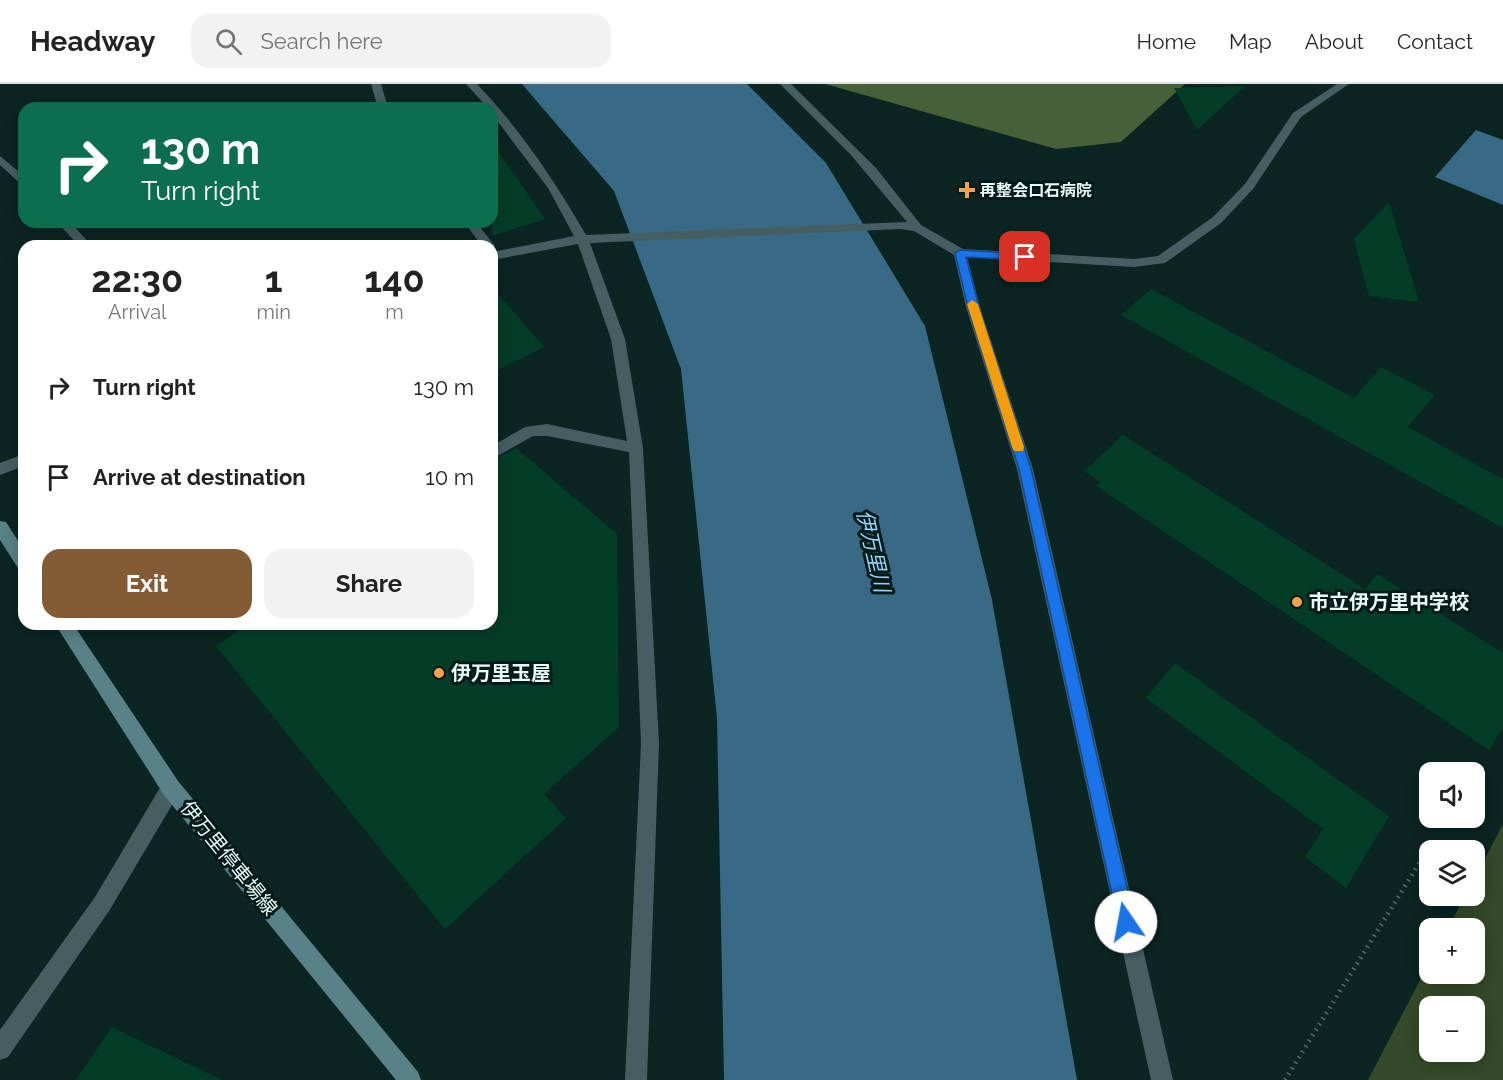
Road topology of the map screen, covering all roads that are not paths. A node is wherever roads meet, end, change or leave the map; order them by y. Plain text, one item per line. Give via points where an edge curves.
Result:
1 (376, 84) edge
2 (471, 84) edge
3 (785, 84) edge
4 (1344, 84) edge
5 (381, 102) edge
6 (488, 102) edge
7 (498, 114) edge
8 (0, 159) edge
9 (18, 177) edge
10 (69, 228) edge
11 (917, 228) junction
12 (582, 239) junction
13 (80, 240) edge
14 (498, 251) edge
15 (960, 253) junction
16 (636, 448) junction
17 (498, 450) edge
18 (18, 462) edge
19 (0, 469) edge
20 (0, 527) edge
21 (18, 554) edge
22 (68, 630) edge
23 (171, 788) junction
24 (0, 1049) edge
25 (410, 1080) edge
26 (636, 1080) edge
27 (1162, 1080) edge

1 - 5 street
2 - 6 street
3 - 11 street via 825,121
4 - 15 street via 1297,115 1249,186 1217,220 1161,260 1134,263
7 - 12 street via 553,187
8 - 9 street
10 - 13 street
11 - 12 street via 900,225
11 - 15 street
12 - 14 street
12 - 16 street via 618,339
15 - 27 street via 973,307 1025,469
16 - 17 street via 547,430 530,431
16 - 26 street via 650,743
18 - 19 street
20 - 21 main road
22 - 23 main road, 伊万里停車場線
23 - 24 street via 102,904
23 - 25 main road, 伊万里停車場線

